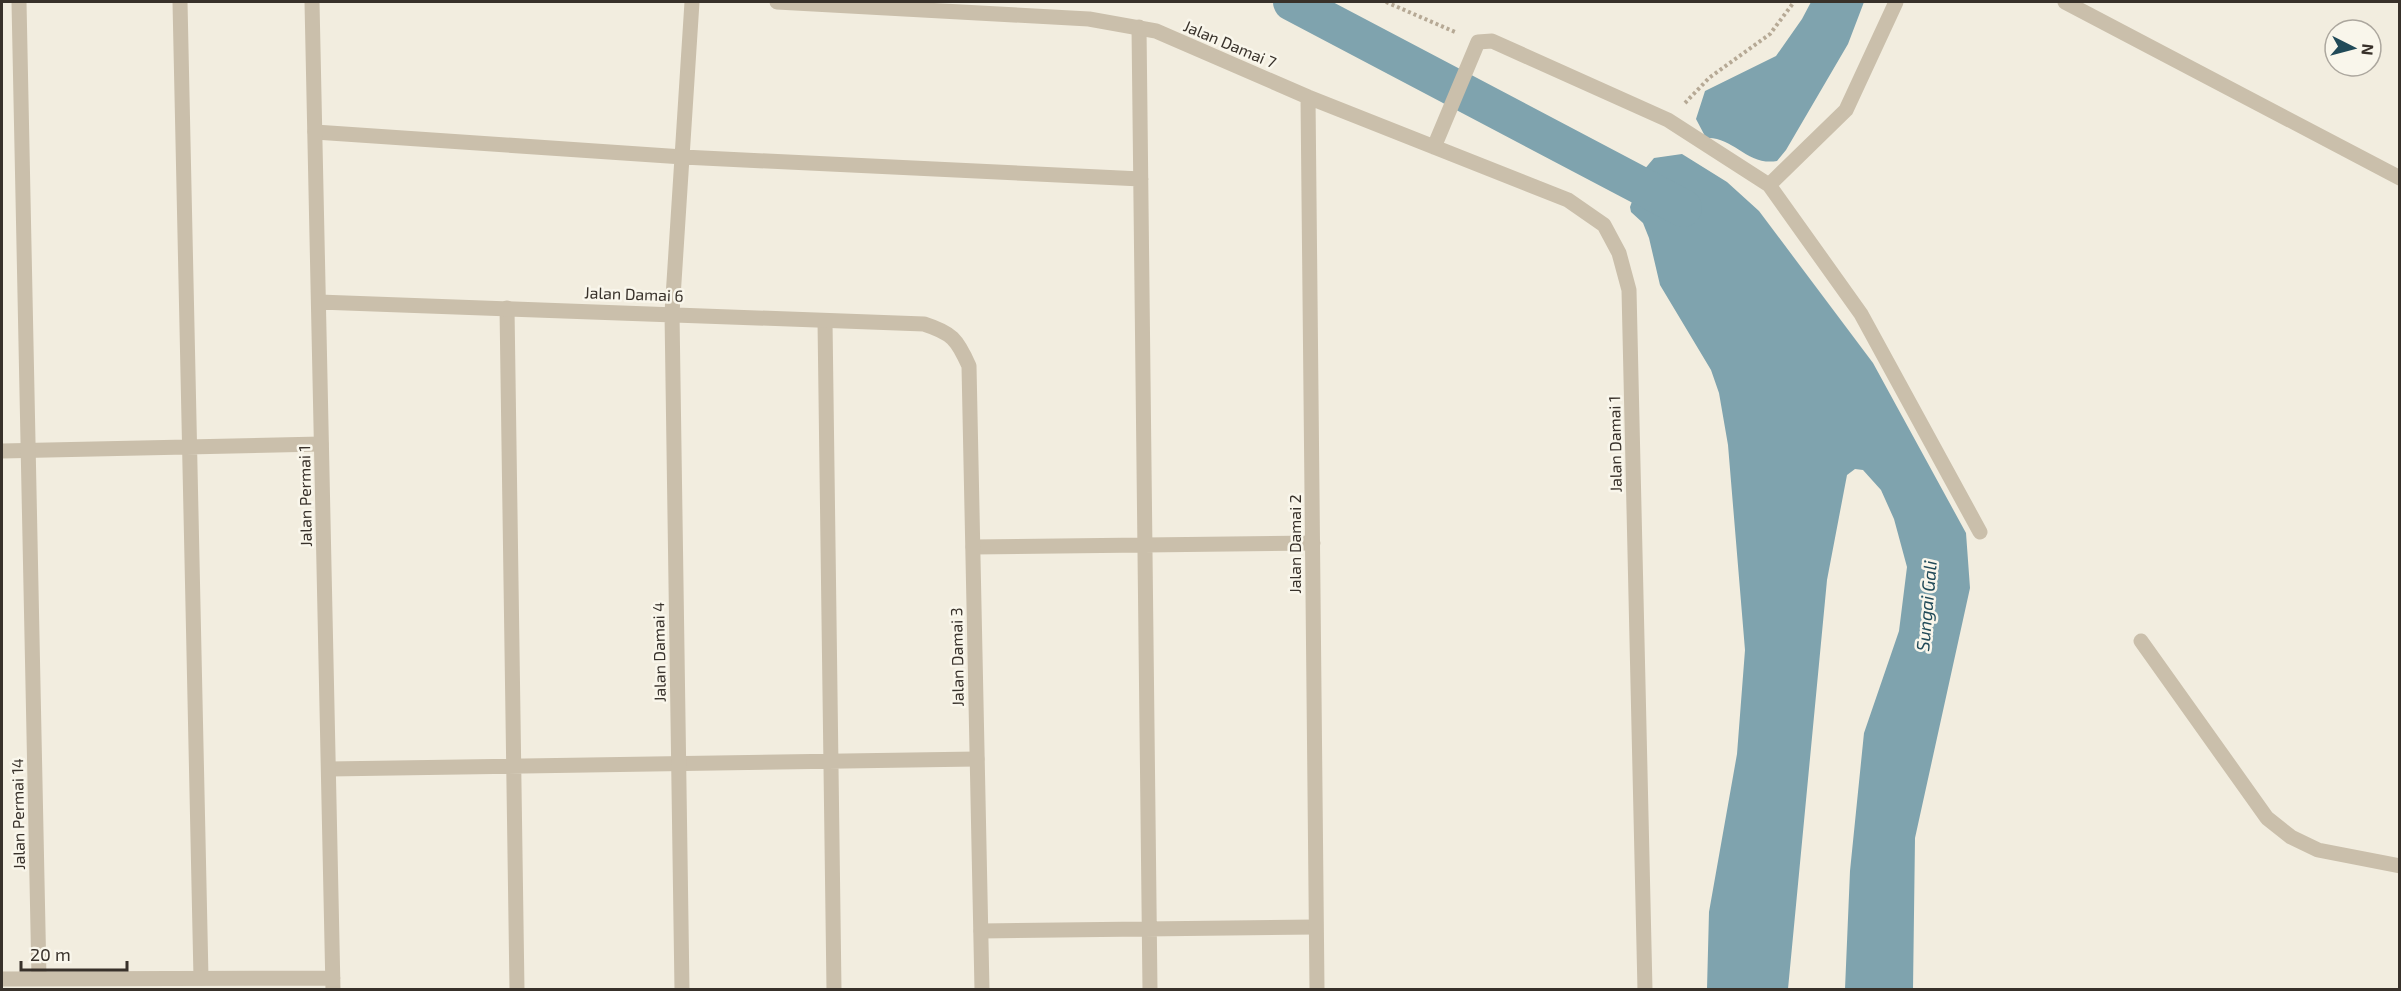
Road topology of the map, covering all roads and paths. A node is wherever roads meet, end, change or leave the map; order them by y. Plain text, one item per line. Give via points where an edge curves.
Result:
1 (18, 2) edge
2 (180, 2) edge
3 (312, 2) edge
4 (692, 2) edge
5 (777, 2) edge
6 (1386, 2) edge
7 (1794, 2) edge
8 (1896, 2) edge
9 (2065, 2) edge
10 (1139, 27) junction
11 (1476, 47) junction
12 (1308, 98) junction
13 (1668, 120) junction
14 (315, 132) junction
15 (1436, 143) junction
16 (683, 157) junction
17 (2400, 178) edge
18 (1141, 179) junction
19 (1764, 182) junction
20 (319, 302) junction
21 (507, 308) junction
22 (672, 313) junction
23 (825, 321) junction
24 (946, 331) joint
25 (321, 444) junction
26 (190, 448) junction
27 (28, 451) junction
28 (2, 452) edge
29 (1980, 532) dead end
30 (1313, 543) junction
31 (1145, 545) junction
32 (973, 547) junction
33 (2141, 641) dead end
34 (977, 759) junction
35 (831, 760) junction
36 (679, 763) junction
37 (513, 766) junction
38 (329, 769) junction
39 (2400, 866) edge
40 (1315, 927) junction
41 (1149, 929) junction
42 (981, 931) junction
43 (39, 978) junction
44 (201, 978) junction
45 (2, 979) edge
46 (333, 984) edge
47 (517, 990) edge
48 (682, 990) edge
49 (834, 990) edge
50 (982, 990) edge
51 (1150, 990) edge
52 (1317, 990) edge
53 (1645, 990) edge

1 - 27 street, Jalan Permai 14
2 - 26 street
3 - 14 street, Jalan Permai 1
4 - 16 street, Jalan Damai 4
5 - 10 street, Jalan Damai 7 via 1089,19
6 - 11 path
7 - 13 path via 1770,34 1709,78
8 - 19 street via 1846,110
9 - 17 street
10 - 12 street, Jalan Damai 7
10 - 18 street
11 - 13 street via 1485,40 1501,44
11 - 15 street
12 - 15 street, Jalan Damai 1
12 - 30 street, Jalan Damai 2
13 - 19 street
14 - 16 street
14 - 20 street, Jalan Permai 1
15 - 53 street, Jalan Damai 1 via 1569,200 1604,225 1619,253 1629,290
16 - 18 street
16 - 22 street, Jalan Damai 4
18 - 31 street
19 - 29 street via 1861,314
20 - 21 street, Jalan Damai 6
20 - 25 street, Jalan Permai 1
21 - 22 street, Jalan Damai 6
21 - 37 street
22 - 23 street, Jalan Damai 6
22 - 36 street, Jalan Damai 4
23 - 24 street, Jalan Damai 6 via 924,324
23 - 35 street
24 - 32 street, Jalan Damai 3 via 960,345 969,366
25 - 26 street
25 - 38 street, Jalan Permai 1
26 - 27 street
26 - 44 street
27 - 28 street
27 - 43 street, Jalan Permai 14
30 - 31 street
30 - 40 street, Jalan Damai 2
31 - 32 street
31 - 41 street
32 - 34 street, Jalan Damai 3
33 - 39 street via 2267,818 2291,837 2318,849
34 - 35 street
34 - 42 street, Jalan Damai 3
35 - 36 street
35 - 49 street
36 - 37 street
36 - 48 street, Jalan Damai 4
37 - 38 street
37 - 47 street
38 - 46 street, Jalan Permai 1
40 - 41 street
40 - 52 street, Jalan Damai 2
41 - 42 street
41 - 51 street
42 - 50 street, Jalan Damai 3
43 - 44 street
43 - 45 street
44 - 46 street

